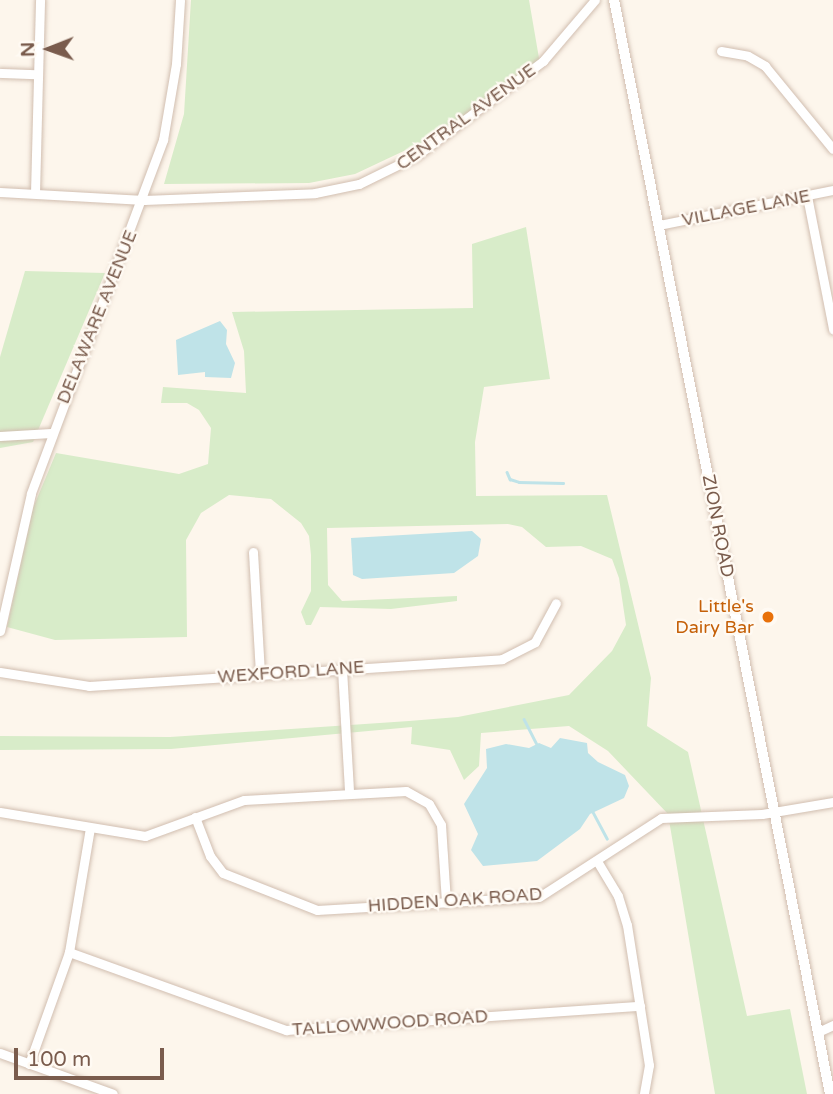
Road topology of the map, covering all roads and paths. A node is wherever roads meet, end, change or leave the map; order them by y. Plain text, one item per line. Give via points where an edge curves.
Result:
1 (40, 0) edge
2 (180, 0) edge
3 (595, 0) edge
4 (614, 0) edge
5 (721, 51) dead end
6 (0, 73) edge
7 (38, 74) junction
8 (833, 149) edge
9 (833, 190) edge
10 (0, 192) edge
11 (35, 193) junction
12 (807, 196) junction
13 (144, 200) junction
14 (659, 225) junction
15 (833, 329) edge
16 (51, 433) junction
17 (0, 436) edge
18 (253, 552) dead end
19 (556, 603) dead end
20 (0, 631) edge
21 (342, 669) junction
22 (0, 671) edge
23 (260, 674) junction
24 (349, 792) junction
25 (833, 802) edge
26 (0, 812) edge
27 (775, 813) junction
28 (195, 817) junction
29 (90, 828) junction
30 (597, 861) junction
31 (446, 903) junction
32 (69, 952) junction
33 (640, 1006) junction
34 (833, 1026) edge
35 (818, 1032) junction
36 (0, 1053) edge
37 (29, 1064) junction
38 (113, 1094) edge
39 (644, 1094) edge
40 (830, 1094) edge

1 - 7 street
2 - 13 street, DELAWARE AVENUE via 170,104
3 - 13 street, CENTRAL AVENUE via 544,61 416,156 375,178 315,194
4 - 14 street, ZION ROAD
5 - 8 street via 748,55 765,66
6 - 7 street
7 - 11 street
9 - 12 street, VILLAGE LANE
10 - 11 street, CENTRAL AVENUE
11 - 13 street, CENTRAL AVENUE
12 - 14 street, VILLAGE LANE
12 - 15 street
13 - 16 street, DELAWARE AVENUE
14 - 27 street, ZION ROAD
16 - 17 street
16 - 20 street, DELAWARE AVENUE via 20,528
18 - 23 street
19 - 21 street, WEXFORD LANE via 542,634 512,656
21 - 23 street, WEXFORD LANE
21 - 24 street
22 - 23 street, WEXFORD LANE via 89,686
24 - 28 street via 244,800
24 - 31 street via 402,790 429,804 442,830
25 - 27 street, HIDDEN OAK ROAD
26 - 29 street
27 - 30 street, HIDDEN OAK ROAD via 666,816
27 - 35 street, ZION ROAD
28 - 29 street via 145,836
28 - 31 street, HIDDEN OAK ROAD via 210,856 223,873 317,910
29 - 32 street
30 - 31 street, HIDDEN OAK ROAD via 542,896
30 - 33 street via 623,909
32 - 33 street, TALLOWWOOD ROAD via 286,1030
32 - 37 street
33 - 39 street via 649,1065
34 - 35 street
35 - 40 street, ZION ROAD
36 - 37 street
37 - 38 street

